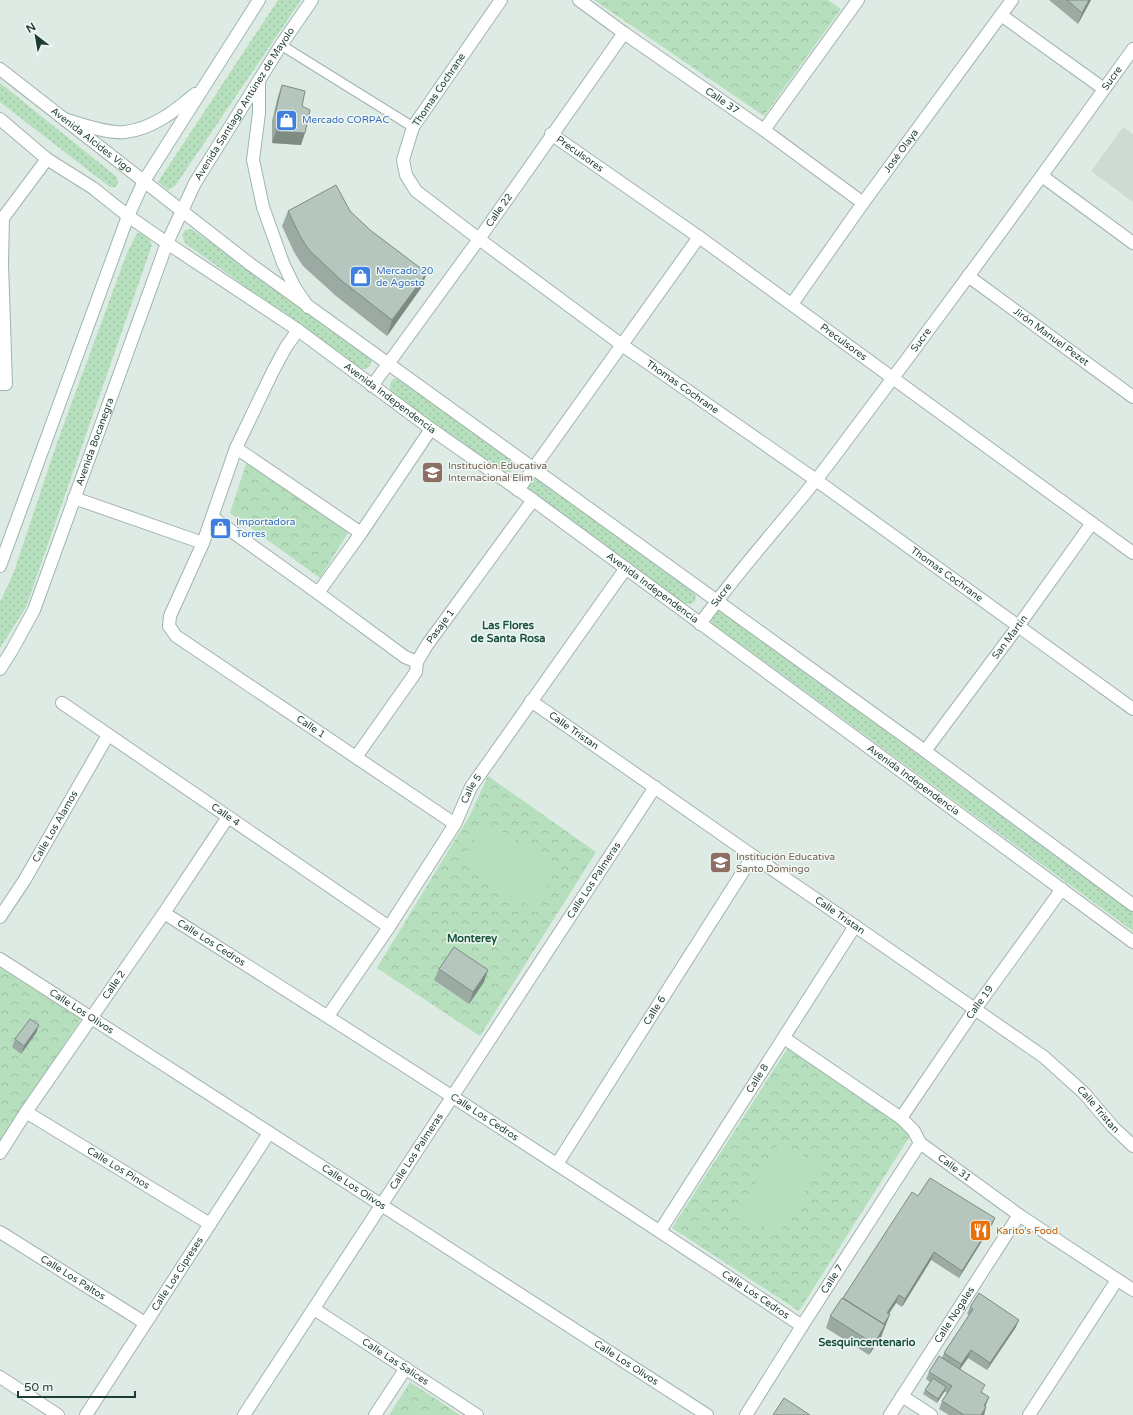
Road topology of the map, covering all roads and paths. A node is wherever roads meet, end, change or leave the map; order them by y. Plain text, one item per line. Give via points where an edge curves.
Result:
1 (259, 0) edge
2 (312, 0) edge
3 (501, 0) edge
4 (579, 0) edge
5 (858, 0) edge
6 (1012, 0) edge
7 (1001, 15) junction
8 (624, 33) junction
9 (281, 45) junction
10 (1133, 49) edge
11 (0, 69) edge
12 (259, 80) junction
13 (205, 85) junction
14 (1104, 89) junction
15 (0, 119) edge
16 (64, 119) junction
17 (413, 127) junction
18 (764, 130) junction
19 (551, 134) junction
20 (47, 159) junction
21 (1042, 176) junction
22 (144, 181) junction
23 (863, 203) junction
24 (183, 212) junction
25 (128, 216) junction
26 (699, 237) junction
27 (479, 239) junction
28 (167, 243) junction
29 (1133, 243) edge
30 (1, 264) edge
31 (968, 276) junction
32 (792, 304) junction
33 (308, 307) junction
34 (298, 330) junction
35 (622, 345) junction
36 (388, 364) junction
37 (893, 379) junction
38 (0, 384) edge
39 (372, 386) junction
40 (1133, 397) edge
41 (431, 428) junction
42 (236, 448) junction
43 (533, 468) junction
44 (816, 480) junction
45 (518, 490) junction
46 (74, 498) junction
47 (533, 500) junction
48 (212, 517) junction
49 (1092, 523) junction
50 (361, 533) junction
51 (203, 543) junction
52 (1133, 553) edge
53 (0, 566) edge
54 (626, 568) junction
55 (318, 593) junction
56 (716, 601) junction
57 (700, 624) junction
58 (1018, 625) junction
59 (417, 662) junction
60 (0, 669) edge
61 (531, 701) junction
62 (62, 703) dead end
63 (1133, 709) edge
64 (108, 735) junction
65 (925, 751) junction
66 (356, 757) junction
67 (655, 787) junction
68 (228, 817) junction
69 (454, 824) junction
70 (753, 856) junction
71 (1062, 889) junction
72 (1133, 905) edge
73 (164, 913) junction
74 (0, 917) edge
75 (855, 926) junction
76 (388, 927) junction
77 (1133, 942) edge
78 (0, 959) edge
79 (975, 1009) junction
80 (328, 1016) junction
81 (91, 1017) junction
82 (784, 1038) junction
83 (453, 1097) junction
84 (26, 1112) junction
85 (901, 1118) junction
86 (269, 1133) junction
87 (920, 1143) junction
88 (1133, 1146) edge
89 (0, 1152) edge
90 (557, 1164) junction
91 (381, 1205) junction
92 (1019, 1215) junction
93 (210, 1224) junction
94 (660, 1231) junction
95 (0, 1232) edge
96 (1117, 1280) junction
97 (1133, 1290) edge
98 (314, 1309) junction
99 (146, 1323) junction
100 (802, 1326) junction
101 (406, 1368) junction
102 (0, 1377) edge
103 (902, 1396) junction
104 (58, 1415) edge
105 (86, 1415) edge
106 (244, 1415) edge
107 (375, 1415) edge
108 (477, 1415) edge
109 (707, 1415) edge
110 (746, 1415) edge
111 (890, 1415) edge
112 (931, 1415) edge
113 (1029, 1415) edge

1 - 13 street
2 - 9 street, Avenida Santiago Antúnez de Mayolo
3 - 17 street, Thomas Cochrane
4 - 8 street, Calle 37
5 - 18 street
6 - 7 street, José Olaya
7 - 14 street
7 - 23 street, José Olaya
8 - 18 street, Calle 37
8 - 19 street, Calle 22
9 - 12 street, Avenida Santiago Antúnez de Mayolo
9 - 17 lane
10 - 14 street, Sucre
11 - 16 street, Avenida Alcides Vigo
12 - 24 street, Avenida Santiago Antúnez de Mayolo via 196,183
12 - 33 street via 259,113 254,160 263,208 283,263
13 - 16 street via 172,113 146,127 124,133 98,129
13 - 22 street
14 - 21 street, Sucre
15 - 20 street
16 - 22 street, Avenida Alcides Vigo
17 - 27 street, Thomas Cochrane via 403,160 406,175 416,190
18 - 23 street, Calle 37
19 - 26 street, Preculsores
19 - 27 street, Calle 22
20 - 25 street via 93,188
20 - 30 street via 3,218
21 - 29 street
21 - 31 street, Sucre
22 - 24 street, Avenida Alcides Vigo
22 - 25 street
23 - 32 street, José Olaya
24 - 28 street, Avenida Bocanegra
24 - 33 street
25 - 28 street
25 - 53 street
26 - 32 street, Preculsores
26 - 35 street
27 - 35 street, Thomas Cochrane
27 - 36 street, Calle 22
28 - 34 street, Avenida Independencia
28 - 46 street, Avenida Bocanegra
30 - 38 street via 6,384
31 - 37 street, Sucre
31 - 40 street, Jirón Manuel Pezet
32 - 37 street, Preculsores
33 - 36 street
34 - 39 street, Avenida Independencia
34 - 42 street via 273,371
35 - 43 street
35 - 44 street, Thomas Cochrane
36 - 39 street, Calle 22
36 - 43 street
37 - 44 street, Sucre
37 - 49 street, Preculsores
39 - 41 street, Avenida Independencia
41 - 45 street, Avenida Independencia
41 - 50 street
42 - 48 street
42 - 50 street
43 - 45 street
43 - 56 street
44 - 56 street, Sucre
44 - 58 street, Thomas Cochrane
45 - 47 street, Avenida Independencia
46 - 51 street
46 - 60 street, Avenida Bocanegra via 34,610
47 - 54 street, Avenida Independencia
47 - 59 street, Pasaje 1
48 - 51 street
48 - 55 street
49 - 52 street, Preculsores
49 - 58 street, San Martin
50 - 55 street
51 - 66 street, Calle 1 via 170,616 169,626 176,636
54 - 57 street, Avenida Independencia
54 - 61 street, Calle 5
55 - 59 street via 405,658
56 - 57 street, Sucre
56 - 65 street
57 - 71 street, Avenida Independencia
58 - 63 street, Thomas Cochrane
58 - 65 street, San Martin
59 - 66 street, Pasaje 1 via 416,672
61 - 67 street, Calle Tristan
61 - 69 street, Calle 5 via 471,787
62 - 64 street, Calle 4
64 - 68 street, Calle 4
64 - 74 street, Calle Los Alamos via 24,881
65 - 72 street
66 - 69 street, Calle 1
67 - 70 street, Calle Tristan
67 - 83 street, Calle Los Palmeras
68 - 73 street, Calle 2
68 - 76 street, Calle 4
69 - 76 street, Calle 5
70 - 75 street, Calle Tristan
70 - 90 street, Calle 6
71 - 77 street, Avenida Independencia
71 - 79 street, Calle 19
73 - 80 street, Calle Los Cedros
73 - 81 street, Calle 2
75 - 79 street, Calle Tristan
75 - 82 street, Calle 8
76 - 80 street, Calle 5
78 - 81 street, Calle Los Olivos
79 - 85 street, Calle 19
79 - 88 street, Calle Tristan via 1044,1057 1084,1093
80 - 83 street, Calle Los Cedros
81 - 84 street, Calle 2
81 - 86 street, Calle Los Olivos
82 - 85 street, Calle 31
82 - 94 street, Calle 8
83 - 90 street, Calle Los Cedros
83 - 91 street, Calle Los Palmeras
84 - 89 street, Calle 2
84 - 93 street, Calle Los Pinos
85 - 87 street, Calle 31
86 - 91 street, Calle Los Olivos
86 - 93 street, Calle Los Cipreses
87 - 92 street, Calle 31
87 - 100 street, Calle 7
90 - 94 street, Calle Los Cedros
91 - 98 street, Calle Los Palmeras
91 - 109 street, Calle Los Olivos
92 - 96 street, Calle 31
92 - 103 street, Calle Nogales
93 - 99 street, Calle Los Cipreses
94 - 100 street, Calle Los Cedros
95 - 99 street, Calle Los Paltos
96 - 97 street, Calle 31
96 - 113 street
98 - 101 street, Calle Las Salices
98 - 106 street, Calle Los Palmeras
99 - 105 street, Calle Los Cipreses
100 - 110 street, Calle 7
101 - 107 street
101 - 108 street, Calle Las Salices
102 - 104 street
103 - 111 street, Calle Nogales
103 - 112 street

